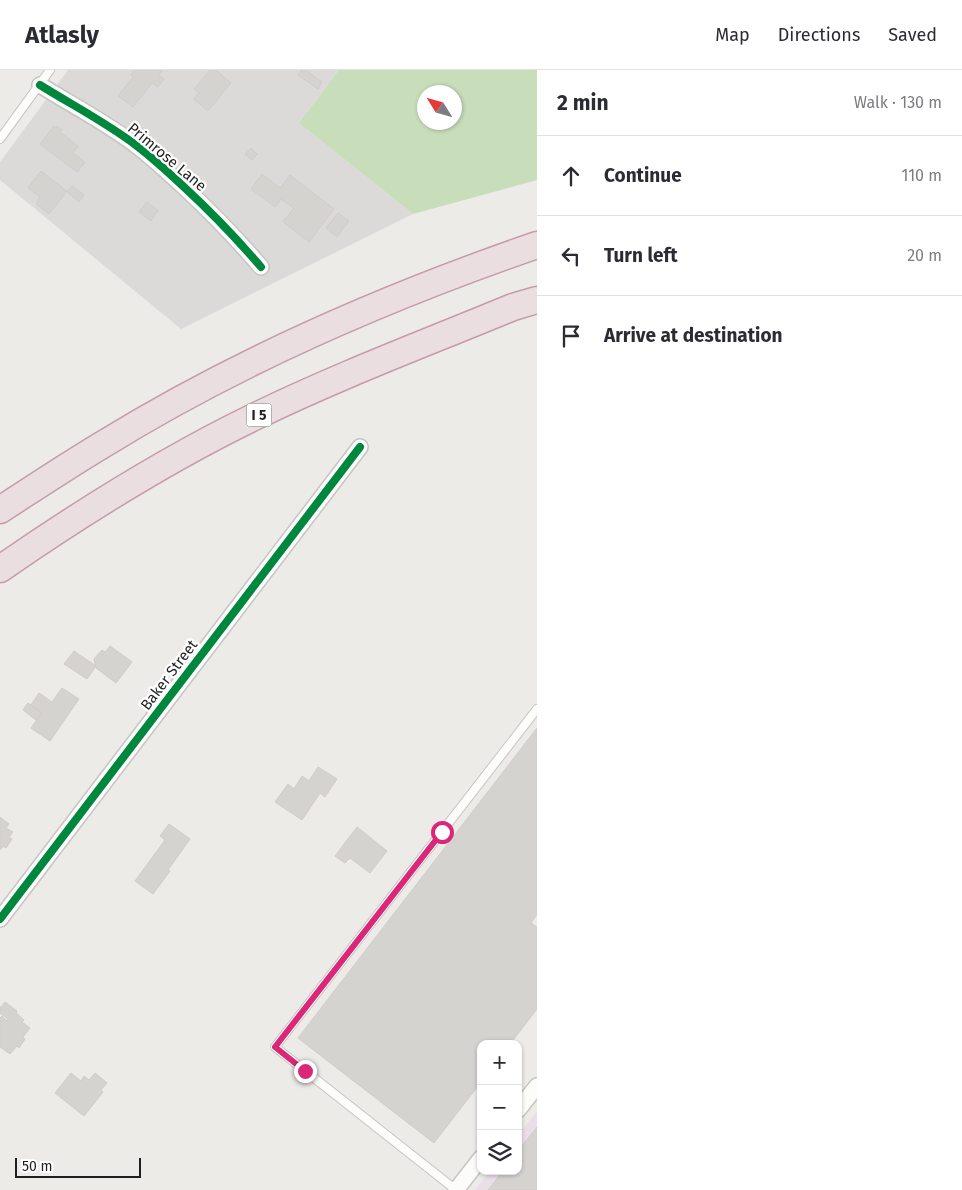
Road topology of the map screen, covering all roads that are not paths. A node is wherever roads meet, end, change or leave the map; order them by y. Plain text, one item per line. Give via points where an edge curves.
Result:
1 (50, 70) edge
2 (40, 85) junction
3 (0, 139) edge
4 (537, 245) edge
5 (261, 267) dead end
6 (537, 300) edge
7 (360, 447) dead end
8 (0, 510) edge
9 (0, 568) edge
10 (537, 709) edge
11 (0, 919) edge
12 (537, 1086) edge
13 (522, 1105) edge
14 (477, 1163) edge
15 (456, 1190) edge

1 - 2 lane
2 - 3 lane
2 - 5 street, Primrose Lane via 138,146 227,229
4 - 8 highway via 436,281 261,358 103,444
6 - 9 highway, I 5 via 324,384 252,418 124,488
7 - 11 street, Baker Street
10 - 15 lane via 275,1047
12 - 13 street
14 - 15 street

